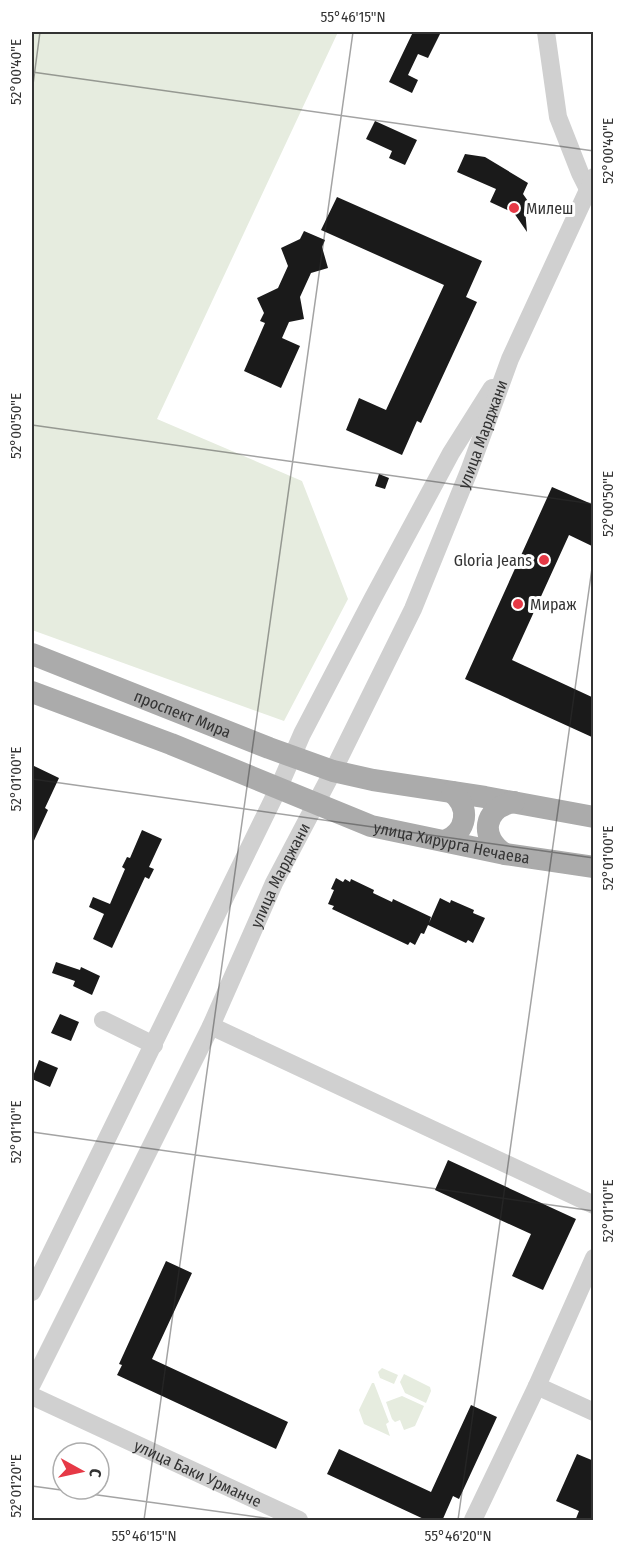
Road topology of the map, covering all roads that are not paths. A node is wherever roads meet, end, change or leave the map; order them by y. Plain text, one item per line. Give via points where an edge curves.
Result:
1 (546, 32) edge
2 (592, 188) edge
3 (510, 359) junction
4 (32, 654) edge
5 (32, 692) edge
6 (185, 715) junction
7 (171, 744) junction
8 (293, 757) junction
9 (333, 771) junction
10 (279, 788) junction
11 (452, 792) junction
12 (514, 802) junction
13 (315, 804) junction
14 (594, 816) edge
15 (445, 841) junction
16 (505, 854) junction
17 (594, 867) edge
18 (103, 1020) dead end
19 (211, 1026) junction
20 (154, 1045) junction
21 (594, 1205) edge
22 (594, 1258) edge
23 (32, 1292) edge
24 (32, 1384) edge
25 (537, 1386) junction
26 (32, 1395) edge
27 (594, 1412) edge
28 (299, 1521) edge
29 (473, 1521) edge

1 - 2 street via 558,117 580,173
2 - 3 street, улица Марджани
3 - 8 street, улица Марджани via 451,453
3 - 9 street, улица Марджани via 413,609
4 - 6 main road, проспект Мира
5 - 7 main road, проспект Мира
6 - 7 main road via 169,725 167,735
6 - 8 main road, проспект Мира
7 - 10 main road, проспект Мира
8 - 9 main road, проспект Мира
8 - 10 street, улица Марджани
9 - 11 main road
9 - 13 street, улица Марджани
10 - 13 main road, проспект Мира
10 - 20 street, улица Марджани
11 - 12 main road
11 - 15 main road via 463,804 465,819 458,833
12 - 14 main road
12 - 16 main road via 495,810 489,819 490,840
13 - 15 main road, улица Хирурга Нечаева via 371,826
13 - 19 street, улица Марджани via 274,883
15 - 16 main road, улица Хирурга Нечаева
16 - 17 main road, улица Хирурга Нечаева
18 - 20 street
19 - 21 street
19 - 24 street, улица Марджани
20 - 23 street, улица Марджани
22 - 25 street
25 - 27 street
25 - 29 street
26 - 28 street, улица Баки Урманче

